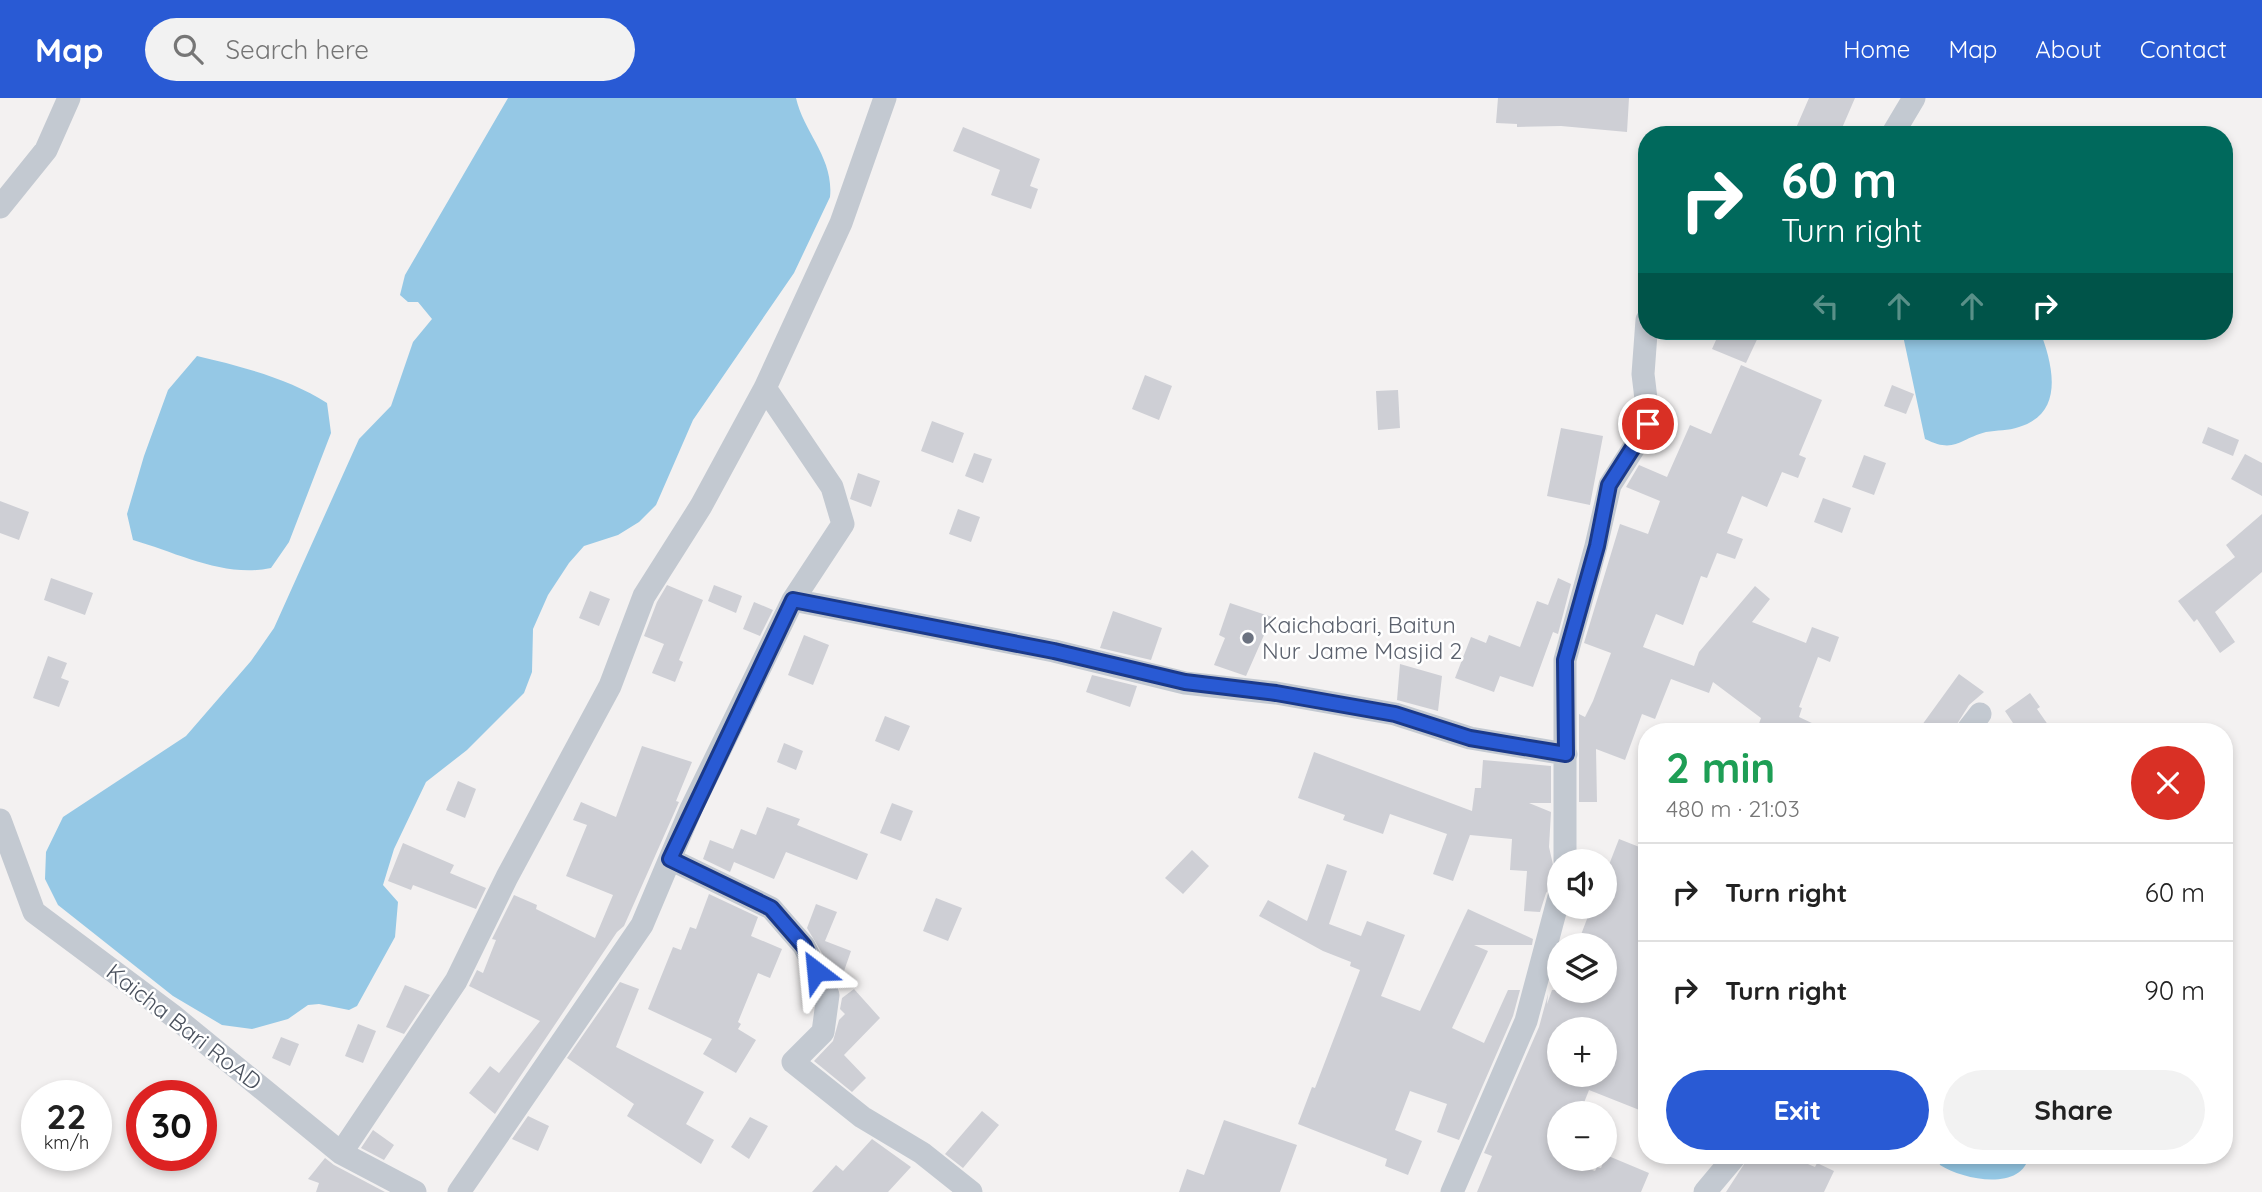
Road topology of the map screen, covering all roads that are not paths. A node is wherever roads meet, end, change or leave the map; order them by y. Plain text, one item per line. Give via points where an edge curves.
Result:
1 (69, 98) edge
2 (885, 98) edge
3 (1913, 98) edge
4 (1897, 126) edge
5 (0, 207) edge
6 (1646, 340) edge
7 (765, 388) junction
8 (793, 600) junction
9 (1566, 754) junction
10 (0, 821) edge
11 (1564, 849) edge
12 (670, 859) junction
13 (1553, 919) edge
14 (341, 1153) junction
15 (1728, 1164) edge
16 (415, 1192) edge
17 (459, 1192) edge
18 (971, 1192) edge
19 (1452, 1192) edge
20 (1705, 1192) edge

1 - 5 street via 46,150
2 - 7 street via 841,223
3 - 4 street
6 - 9 street via 1643,374 1648,424 1609,485 1565,660
7 - 8 street via 832,487 843,524
7 - 14 street via 701,506 644,596 610,686 456,981
8 - 9 street via 1054,651 1185,682 1395,714 1470,738
8 - 12 street
9 - 11 street
10 - 14 street, Kaicha Bari RoAD via 34,912 172,1015
12 - 17 street via 642,925
12 - 18 street via 771,908 804,946 828,995 823,1032 793,1062 862,1117 922,1153
13 - 19 street via 1526,1021
14 - 16 street, Kaicha Bari RoAD
15 - 20 street

